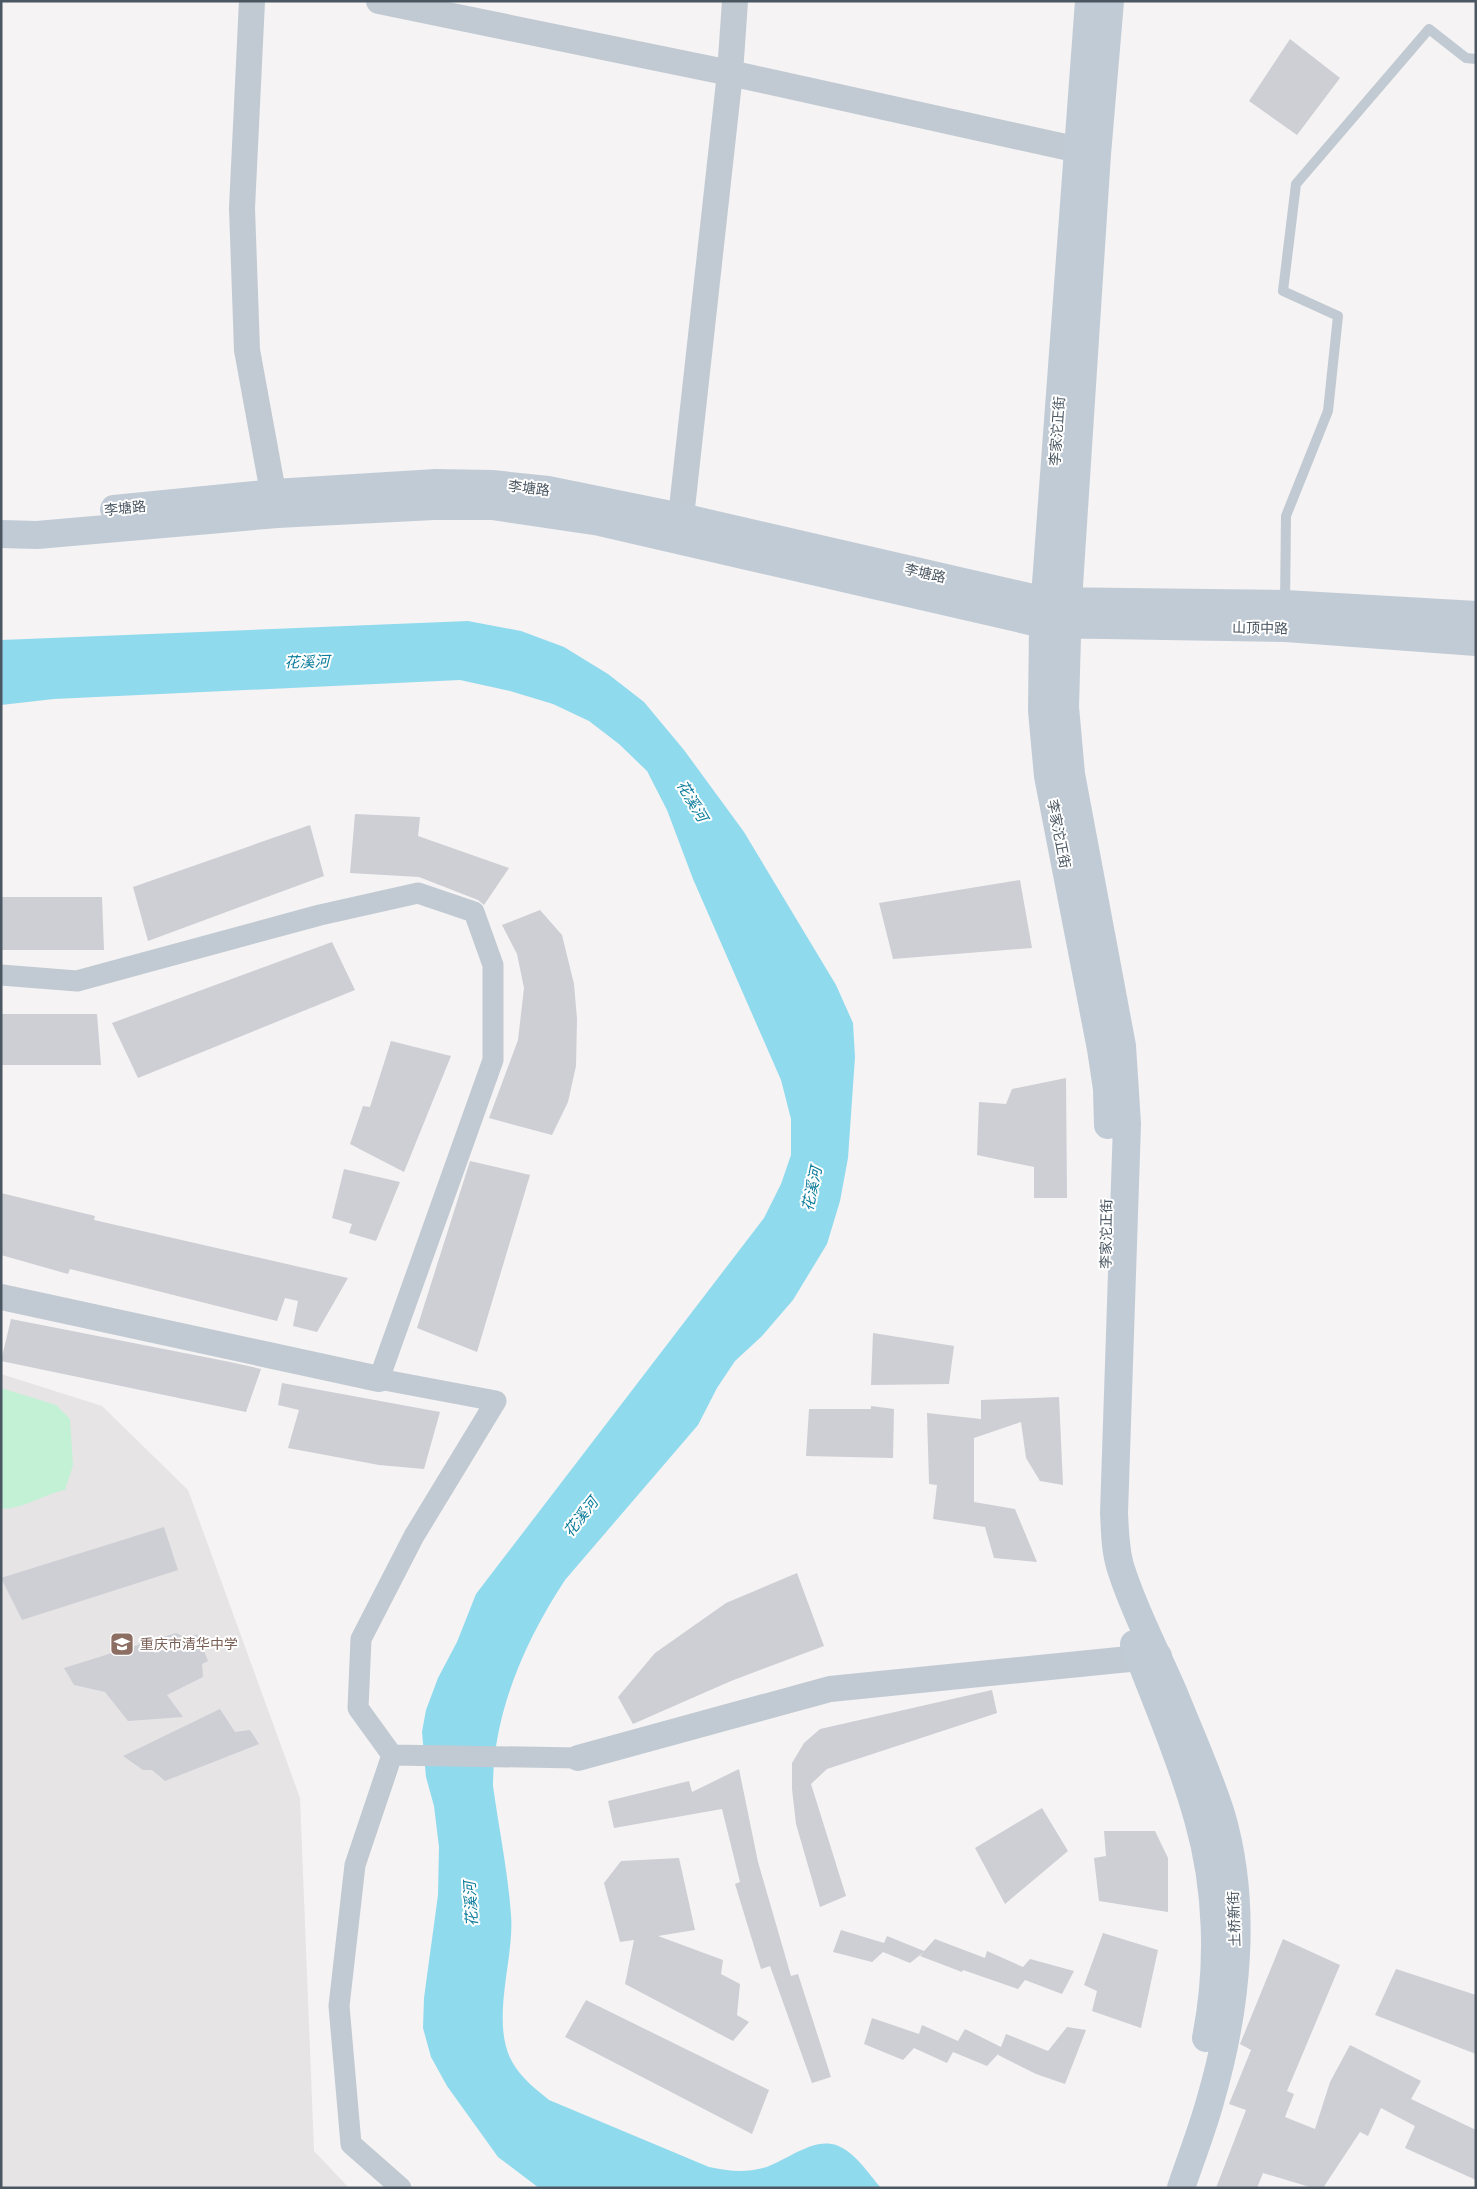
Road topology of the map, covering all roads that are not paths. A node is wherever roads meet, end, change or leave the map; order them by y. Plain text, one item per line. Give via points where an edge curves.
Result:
1 (252, 1) edge
2 (379, 1) edge
3 (735, 1) edge
4 (1088, 1) edge
5 (1110, 1) edge
6 (1476, 59) edge
7 (730, 73) junction
8 (1087, 152) junction
9 (276, 503) junction
10 (680, 516) junction
11 (1, 517) edge
12 (1, 534) edge
13 (1285, 604) junction
14 (1056, 613) junction
15 (1476, 616) edge
16 (1476, 642) edge
17 (1, 975) edge
18 (1, 1297) edge
19 (379, 1379) junction
20 (1149, 1657) junction
21 (392, 1756) junction
22 (578, 1758) joint
23 (401, 2188) edge
24 (1162, 2188) edge
25 (1181, 2188) edge

1 - 9 street via 242,208 247,350
2 - 7 street
3 - 7 street
4 - 8 main road, 李家沱正街
5 - 8 main road, 李家沱正街
6 - 13 lane via 1466,58 1429,29 1296,184 1283,291 1338,316 1328,411 1286,516
7 - 8 street
7 - 10 street
8 - 14 main road, 李家沱正街
9 - 10 main road, 李塘路 via 436,483 492,484 548,490
9 - 11 main road, 李塘路
9 - 12 main road, 李塘路 via 37,535
9 - 14 main road, 李塘路 via 492,506 541,512
10 - 14 main road, 李塘路
13 - 14 main road, 山顶中路
13 - 15 main road, 山顶中路
14 - 16 main road, 山顶中路
14 - 20 main road, 李家沱正街 via 1042,711 1048,776 1107,1088 1101,1543 1106,1573
17 - 19 street via 77,981 320,915 418,893 474,912 493,966 493,1060
18 - 19 street
19 - 21 street via 496,1401 414,1536 361,1639 358,1708
20 - 22 street via 830,1690
20 - 24 main road, 土桥新街 via 1198,1819 1209,1875 1215,1940 1211,2014 1204,2053
20 - 25 main road, 土桥新街 via 1220,1814 1232,1872 1235,1906 1235,1973 1222,2055
21 - 22 street
21 - 23 street via 355,1865 339,2006 352,2144

